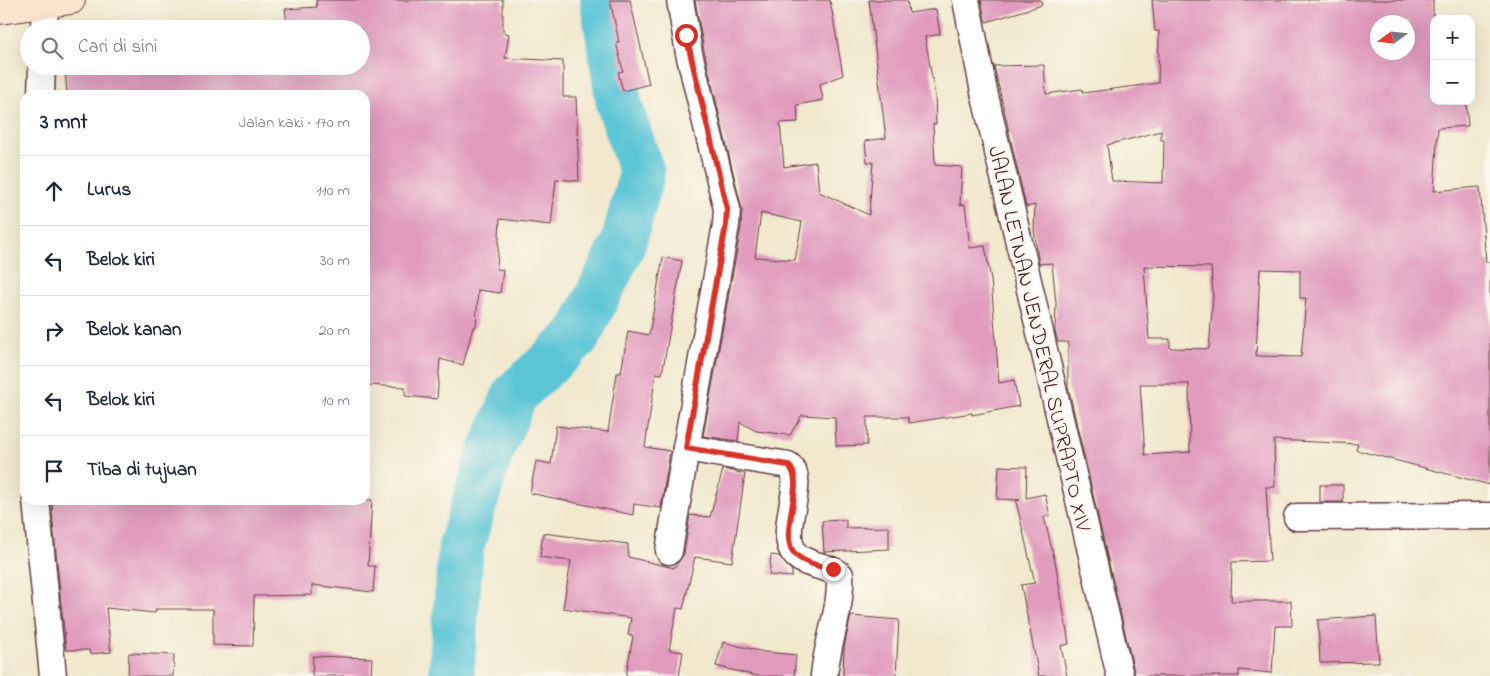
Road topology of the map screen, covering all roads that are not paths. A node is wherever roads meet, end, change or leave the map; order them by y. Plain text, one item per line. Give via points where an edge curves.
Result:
1 (71, 0) edge
2 (680, 0) edge
3 (966, 0) edge
4 (0, 10) edge
5 (44, 16) edge
6 (42, 75) edge
7 (41, 90) edge
8 (686, 448) junction
9 (36, 505) edge
10 (1490, 516) edge
11 (1297, 517) dead end
12 (669, 551) dead end
13 (53, 676) edge
14 (824, 676) edge
15 (1120, 676) edge

1 - 5 main road
2 - 8 street via 689,52 727,209
3 - 15 street, JALAN LETNAN JENDERAL SUPRAPTO XIV via 986,101
4 - 5 main road
6 - 7 street
8 - 12 street
8 - 14 street via 788,465 794,470 791,547 796,556 833,569 840,575 841,594 826,651
9 - 13 street
10 - 11 street

